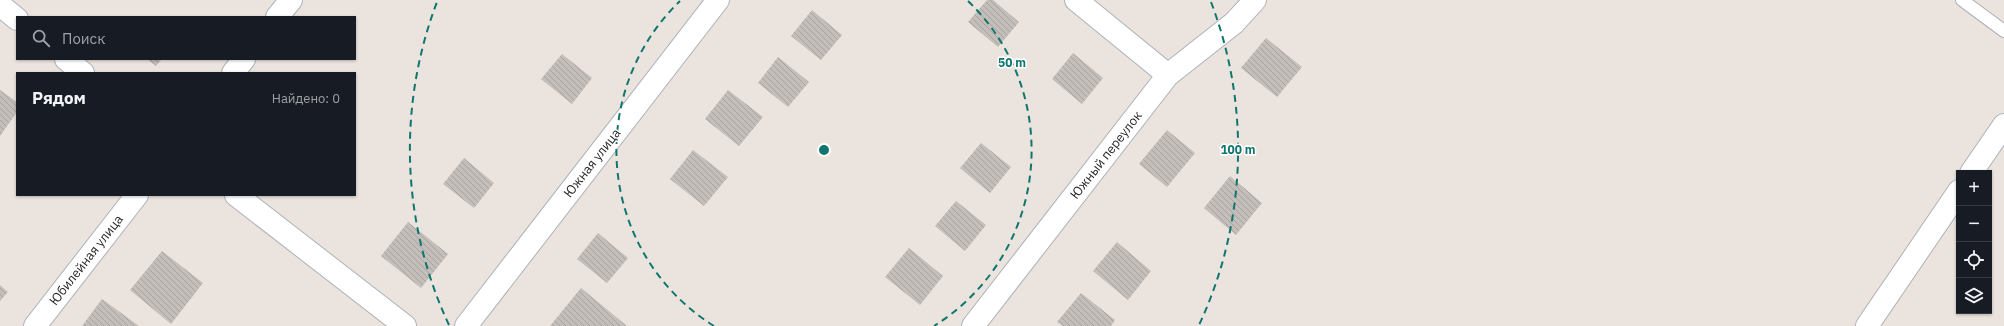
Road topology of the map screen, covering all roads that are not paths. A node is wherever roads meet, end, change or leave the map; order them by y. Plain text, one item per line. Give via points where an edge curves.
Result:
1 (291, 0) edge
2 (718, 0) edge
3 (1076, 0) edge
4 (1255, 0) edge
5 (1962, 0) edge
6 (0, 5) edge
7 (278, 16) edge
8 (16, 18) edge
9 (2004, 31) edge
10 (67, 60) edge
11 (243, 60) edge
12 (82, 72) edge
13 (234, 72) edge
14 (1168, 75) junction
15 (2004, 125) edge
16 (1973, 170) edge
17 (1956, 195) edge
18 (136, 196) edge
19 (237, 196) edge
20 (35, 326) edge
21 (405, 326) edge
22 (466, 326) edge
23 (972, 326) edge
24 (1867, 326) edge

1 - 7 street
2 - 22 street, Южная улица
3 - 14 street
4 - 14 street, Южный переулок via 1234,23
5 - 9 lane
6 - 8 street
10 - 12 street
11 - 13 street
14 - 23 street, Южный переулок
15 - 16 street
17 - 24 street
18 - 20 street, Юбилейная улица
19 - 21 street

